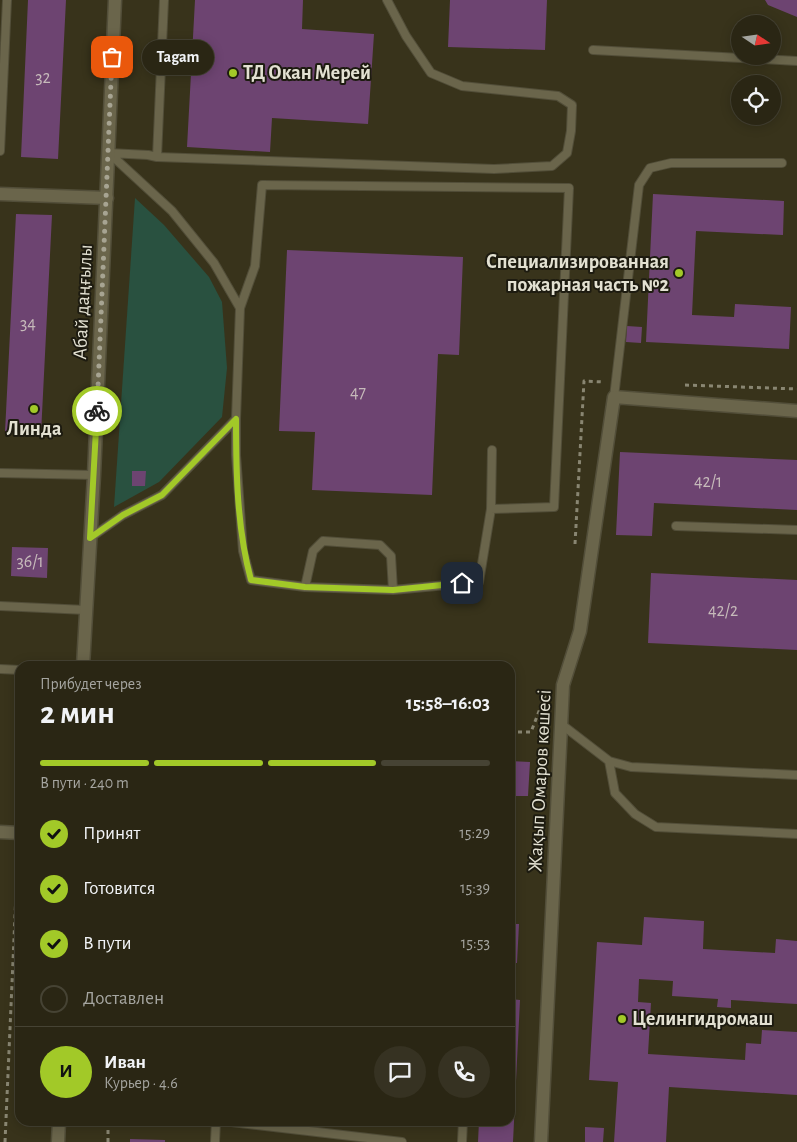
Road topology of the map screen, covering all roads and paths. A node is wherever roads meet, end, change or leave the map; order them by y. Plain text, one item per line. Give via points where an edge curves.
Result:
1 (7, 0) edge
2 (115, 0) edge
3 (164, 0) edge
4 (387, 0) edge
5 (593, 50) dead end
6 (797, 61) edge
7 (0, 151) edge
8 (108, 152) junction
9 (157, 157) junction
10 (782, 163) dead end
11 (0, 194) edge
12 (107, 198) junction
13 (240, 308) junction
14 (614, 397) junction
15 (797, 411) edge
16 (236, 419) junction
17 (492, 450) dead end
18 (0, 473) edge
19 (94, 475) junction
20 (491, 509) junction
21 (676, 526) dead end
22 (797, 530) edge
23 (90, 538) junction
24 (305, 587) junction
25 (393, 590) junction
26 (0, 606) edge
27 (86, 610) junction
28 (83, 661) edge
29 (0, 669) edge
30 (15, 670) edge
31 (561, 724) junction
32 (609, 761) junction
33 (797, 775) edge
34 (0, 832) edge
35 (15, 833) edge
36 (797, 834) edge
37 (15, 936) edge
38 (59, 1126) edge
39 (108, 1126) edge
40 (216, 1126) edge
41 (266, 1126) edge
42 (463, 1126) edge
43 (5, 1142) edge
44 (58, 1142) edge
45 (108, 1142) edge
46 (215, 1142) edge
47 (402, 1142) edge
48 (462, 1142) edge
49 (541, 1142) edge

1 - 7 lane
2 - 8 street, Абай даңғылы
3 - 9 lane
4 - 9 lane via 430,74 462,86 558,96 572,105 567,153 552,166 494,169
5 - 6 lane
8 - 9 lane
8 - 12 street, Абай даңғылы
8 - 13 lane via 172,211 214,263
10 - 14 lane via 671,163 650,168 639,185
11 - 12 street
12 - 19 street, Абай даңғылы
13 - 16 lane
13 - 20 lane via 255,266 262,185 569,188 554,507
14 - 15 street
14 - 31 street, Жақып Омаров көшесі via 580,631 562,685
16 - 23 lane via 162,495 123,515
16 - 24 lane via 243,551 251,580
17 - 20 lane
18 - 19 lane
19 - 23 street, Абай даңғылы
20 - 25 lane via 479,582
21 - 22 lane
23 - 27 street, Абай даңғылы
24 - 25 lane
24 - 25 lane via 313,550 322,541 380,545 391,556
26 - 27 lane
27 - 28 street, Абай даңғылы
29 - 30 lane
31 - 32 lane
31 - 49 street, Жақып Омаров көшесі
32 - 33 lane via 631,767
32 - 36 lane via 615,793 635,814 656,826
34 - 35 street
37 - 43 path
38 - 44 street
39 - 45 path
40 - 46 lane
41 - 47 lane
42 - 48 lane

